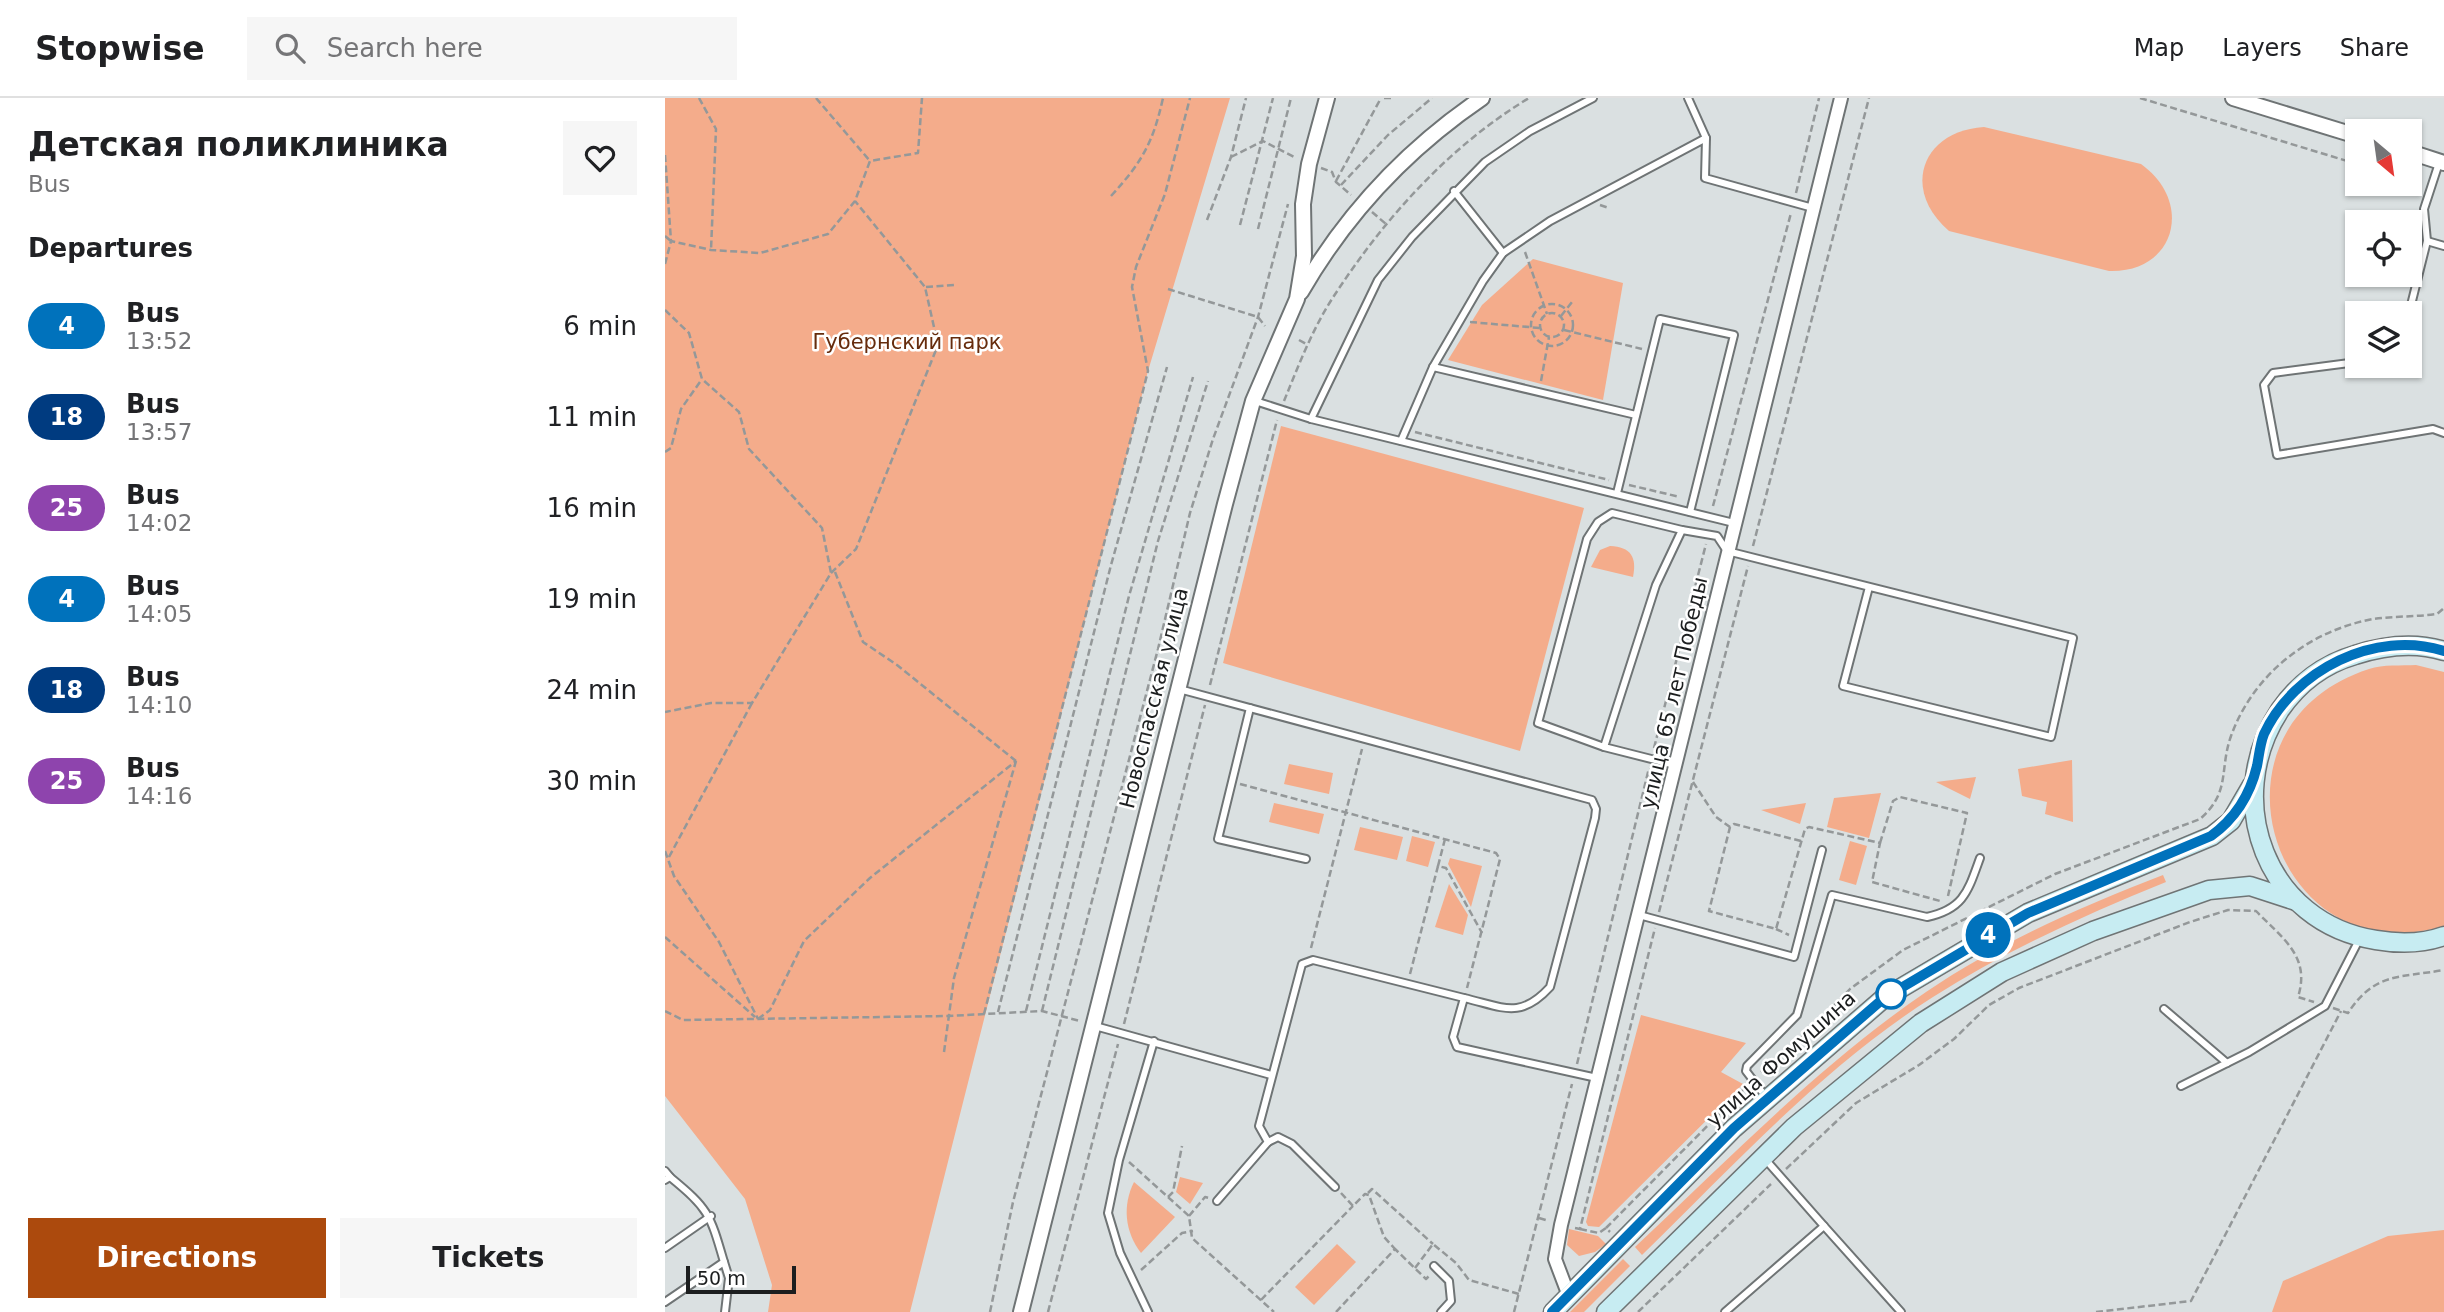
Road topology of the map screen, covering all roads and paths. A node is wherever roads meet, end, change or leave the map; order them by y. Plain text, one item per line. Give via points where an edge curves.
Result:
1 (699, 98) edge
2 (816, 98) edge
3 (922, 98) edge
4 (1163, 98) edge
5 (1190, 98) edge
6 (1246, 98) edge
7 (1273, 98) edge
8 (1291, 98) edge
9 (1327, 98) edge
10 (1383, 98) edge
11 (1391, 98) edge
12 (1432, 98) edge
13 (1482, 98) edge
14 (1529, 98) edge
15 (1593, 98) edge
16 (1688, 98) edge
17 (1819, 98) edge
18 (1841, 98) edge
19 (1869, 98) edge
20 (2140, 98) edge
21 (2233, 98) edge
22 (2345, 132) edge
23 (1706, 138) junction
24 (665, 155) edge
25 (2422, 156) edge
26 (2345, 160) edge
27 (870, 161) junction
28 (2442, 162) edge
29 (1336, 182) dead end
30 (1341, 186) dead end
31 (1454, 191) junction
32 (1111, 196) dead end
33 (1289, 199) dead end
34 (855, 201) junction
35 (1794, 203) junction
36 (1813, 208) junction
37 (1207, 220) dead end
38 (1240, 225) dead end
39 (1258, 229) dead end
40 (665, 236) edge
41 (1520, 239) junction
42 (671, 241) junction
43 (2427, 241) junction
44 (2444, 246) edge
45 (711, 250) junction
46 (1503, 253) junction
47 (665, 264) edge
48 (954, 285) dead end
49 (925, 287) junction
50 (1168, 289) dead end
51 (1297, 299) junction
52 (2412, 301) edge
53 (1572, 302) dead end
54 (1543, 306) junction
55 (1566, 309) junction
56 (665, 310) edge
57 (1547, 314) junction
58 (1561, 316) junction
59 (1258, 317) junction
60 (1459, 322) junction
61 (1265, 326) dead end
62 (1531, 327) junction
63 (1540, 328) junction
64 (1564, 330) junction
65 (1573, 332) junction
66 (1549, 337) junction
67 (1299, 340) dead end
68 (1308, 345) junction
69 (1547, 346) junction
70 (1652, 351) junction
71 (2345, 364) edge
72 (1167, 367) dead end
73 (1433, 367) junction
74 (1193, 377) dead end
75 (702, 379) junction
76 (1208, 381) dead end
77 (1539, 391) junction
78 (1253, 401) junction
79 (1281, 408) junction
80 (1636, 415) junction
81 (1311, 419) junction
82 (1407, 430) junction
83 (2444, 433) edge
84 (1401, 441) junction
85 (665, 452) edge
86 (1619, 482) junction
87 (1617, 493) junction
88 (1693, 501) junction
89 (1690, 512) junction
90 (1734, 523) junction
91 (1682, 530) junction
92 (1708, 535) junction
93 (1727, 551) junction
94 (1751, 557) junction
95 (833, 572) junction
96 (1869, 587) junction
97 (2444, 608) edge
98 (2442, 647) edge
99 (1179, 689) junction
100 (1207, 696) junction
101 (753, 703) junction
102 (1204, 706) junction
103 (1215, 708) dead end
104 (1255, 709) junction
105 (665, 712) edge
106 (1365, 738) junction
107 (1604, 747) junction
108 (1651, 759) junction
109 (1016, 761) junction
110 (1677, 766) junction
111 (1693, 782) dead end
112 (1239, 783) dead end
113 (2252, 785) junction
114 (1346, 811) junction
115 (1730, 827) junction
116 (1445, 839) junction
117 (1801, 841) junction
118 (1880, 844) junction
119 (1822, 850) dead end
120 (665, 851) edge
121 (1980, 858) dead end
122 (668, 859) junction
123 (1306, 859) dead end
124 (1438, 866) junction
125 (2296, 901) junction
126 (1638, 915) junction
127 (1482, 933) junction
128 (2444, 936) edge
129 (665, 937) edge
130 (2360, 938) junction
131 (1323, 951) dead end
132 (2444, 970) edge
133 (1409, 976) junction
134 (1421, 979) dead end
135 (1407, 984) junction
136 (1464, 998) junction
137 (2325, 1006) junction
138 (2164, 1009) dead end
139 (665, 1011) edge
140 (1026, 1011) junction
141 (1042, 1011) junction
142 (2341, 1011) junction
143 (998, 1012) junction
144 (984, 1014) junction
145 (949, 1016) junction
146 (1063, 1017) junction
147 (758, 1019) junction
148 (1093, 1025) junction
149 (1122, 1032) junction
150 (1154, 1041) junction
151 (944, 1052) dead end
152 (2227, 1063) junction
153 (1271, 1074) junction
154 (1574, 1074) junction
155 (1599, 1078) junction
156 (1753, 1080) junction
157 (2181, 1086) dead end
158 (1767, 1099) junction
159 (1268, 1142) junction
160 (1182, 1146) dead end
161 (1121, 1154) junction
162 (1764, 1157) junction
163 (667, 1176) edge
164 (1779, 1176) junction
165 (1335, 1187) joint
166 (1367, 1193) junction
167 (1168, 1197) junction
168 (1217, 1201) joint
169 (1353, 1206) junction
170 (711, 1216) junction
171 (1189, 1216) junction
172 (1824, 1226) junction
173 (1606, 1228) dead end
174 (1193, 1231) junction
175 (1433, 1244) junction
176 (665, 1248) edge
177 (1395, 1249) junction
178 (724, 1262) junction
179 (1436, 1267) joint
180 (1415, 1268) junction
181 (1132, 1278) junction
182 (1519, 1294) junction
183 (1569, 1296) junction
184 (1261, 1300) junction
185 (665, 1301) edge
186 (725, 1312) edge
187 (990, 1312) edge
188 (1020, 1312) edge
189 (1048, 1312) edge
190 (1148, 1312) edge
191 (1274, 1312) edge
192 (1336, 1312) edge
193 (1441, 1312) edge
194 (1514, 1312) edge
195 (1553, 1312) edge
196 (1606, 1312) edge
197 (1638, 1312) edge
198 (1725, 1312) edge
199 (1901, 1312) edge
200 (2096, 1312) edge

1 - 45 path via 716,129
2 - 27 path
3 - 27 path via 918,153
4 - 32 path via 1155,136
5 - 144 path via 1165,194 1132,287 1148,371
6 - 37 path via 1231,157
7 - 38 path
8 - 39 path
9 - 51 street, Новоспасская улица via 1303,204 1304,256
10 - 11 path
10 - 29 path
12 - 30 path via 1388,135
13 - 51 street via 1408,156 1362,204 1327,246
14 - 68 path via 1488,123 1386,224 1331,300
15 - 31 lane via 1530,131 1485,162
16 - 23 lane
17 - 35 path
18 - 36 street, улица 65 лет Победы
19 - 94 path
20 - 26 path
21 - 22 street
23 - 35 lane via 1705,178
23 - 41 lane
24 - 42 path
25 - 28 street
27 - 34 path
28 - 43 lane via 2424,209
31 - 46 lane
31 - 81 lane via 1378,280
33 - 59 path
34 - 45 path via 828,234 759,253
34 - 49 path
35 - 36 lane
35 - 88 path via 1715,507
36 - 90 street, улица 65 лет Победы
40 - 42 path
41 - 46 lane
41 - 54 path
42 - 45 path
42 - 47 path
43 - 44 lane
43 - 52 lane
46 - 60 lane
48 - 49 path
49 - 95 path via 938,345 856,549
50 - 59 path
51 - 78 street, Новоспасская улица
53 - 55 path
54 - 55 path via 1557,304
54 - 57 path
54 - 62 path via 1533,315
55 - 58 path
55 - 65 path via 1573,318
56 - 75 path via 689,333
57 - 58 path
57 - 63 path
58 - 64 path
59 - 61 path
59 - 146 path via 1190,513
60 - 62 path
60 - 73 lane
62 - 63 path
62 - 69 path via 1538,341
63 - 66 path
64 - 65 path
64 - 66 path
65 - 69 path via 1564,343
65 - 70 path
66 - 69 path
67 - 68 path
68 - 79 path
69 - 77 path
70 - 80 lane
70 - 88 lane via 1660,319 1734,335
71 - 83 lane via 2273,373 2264,385 2277,455 2434,429
72 - 143 path via 1108,578
73 - 77 lane
73 - 82 lane
74 - 140 path via 1129,596
75 - 85 path via 681,409 671,448
75 - 95 path via 739,412 749,449 822,528
76 - 141 path via 1158,541
77 - 80 lane
78 - 79 lane
78 - 99 street, Новоспасская улица
79 - 81 lane
79 - 100 path
80 - 86 lane
81 - 84 lane
82 - 84 lane
82 - 86 path
84 - 87 lane
86 - 87 lane
86 - 88 path
87 - 89 lane
88 - 89 lane
89 - 90 lane
90 - 93 street, улица 65 лет Победы
91 - 92 lane
91 - 107 lane via 1656,585
91 - 107 lane via 1612,513 1598,522 1587,539 1538,723
92 - 93 lane via 1717,536
92 - 108 path
93 - 94 lane
93 - 110 street, улица 65 лет Победы
94 - 96 lane
95 - 101 path
95 - 109 path via 863,642
96 - 96 lane via 2073,638 2051,737 1843,686
97 - 156 path via 2437,614 2374,619 2331,631 2283,659 2253,692 2230,737 2215,805 2200,819 2055,874 1903,950 1850,989
98 - 113 main road via 2385,646 2360,653 2335,661 2293,691 2264,735
99 - 100 lane
99 - 148 street, Новоспасская улица
100 - 102 path
100 - 104 lane
101 - 105 path via 711,703
101 - 122 path
102 - 103 path
102 - 149 path
104 - 106 lane
104 - 123 lane via 1248,707 1218,839
106 - 114 path
106 - 136 lane via 1592,800 1596,809 1551,986 1535,1003 1515,1009
107 - 108 lane
108 - 110 lane
108 - 154 path
109 - 145 path via 954,978
109 - 147 path via 870,878 804,941 770,1010
110 - 126 street, улица 65 лет Победы
111 - 115 path via 1716,817
112 - 114 path
113 - 125 main road via 2255,827 2267,857
113 - 158 main road, улица Фомушина via 2231,821 2211,836 2028,913 1884,998
114 - 116 path
114 - 131 path via 1311,948
115 - 117 path via 1740,824
115 - 117 path via 1709,911 1771,930 1779,926
116 - 124 path
116 - 127 path via 1500,856
117 - 118 path via 1805,829 1813,827
118 - 118 path via 1893,801 1900,797 1967,813 1948,897 1941,901 1875,885 1872,877
119 - 126 lane via 1794,957
120 - 122 path
121 - 156 lane via 1966,895 1941,914 1927,917 1832,895 1797,1015 1751,1060 1747,1071
122 - 147 path via 674,876 719,942
124 - 127 path via 1446,868
124 - 133 path
125 - 130 main road via 2326,923
125 - 162 main road via 2250,886 2209,890 2093,931 2002,972 1921,1023 1856,1073
126 - 155 street, улица 65 лет Победы
127 - 136 path
128 - 130 main road via 2396,944
129 - 147 path
130 - 137 lane
132 - 142 path via 2375,983 2361,993 2348,1013
133 - 134 path
133 - 135 path
135 - 136 lane
135 - 153 lane via 1307,960 1302,964
136 - 154 lane via 1453,1037 1457,1047
137 - 142 path
137 - 152 lane
137 - 164 path via 2298,997 2302,984 2298,954 2256,911 2228,910 2019,988 1989,1005 1919,1065 1856,1102
138 - 152 lane
139 - 147 path via 683,1020
140 - 141 path
140 - 143 path
141 - 146 path
142 - 200 path via 2190,1301
143 - 144 path
144 - 145 path
145 - 147 path
145 - 151 path
146 - 148 path
146 - 187 path via 1013,1202
148 - 149 lane
148 - 188 street, Новоспасская улица
149 - 150 lane
149 - 189 path
150 - 153 lane
150 - 161 lane
152 - 157 lane
153 - 159 lane via 1259,1126
154 - 155 lane
154 - 182 path
155 - 183 street, улица 65 лет Победы via 1555,1259
156 - 158 lane
156 - 173 path
158 - 183 main road, улица Фомушина
159 - 165 lane via 1278,1137 1292,1144
159 - 168 lane
160 - 167 path
161 - 167 path
161 - 181 lane via 1108,1213
162 - 164 lane
162 - 196 main road
163 - 170 lane
164 - 172 lane
164 - 197 path
165 - 169 path
166 - 169 path
166 - 175 path via 1372,1189
166 - 177 path via 1384,1237
167 - 171 path
168 - 171 path via 1205,1197
169 - 184 path
170 - 176 lane
170 - 178 lane
171 - 174 path
172 - 198 lane
172 - 199 lane
174 - 181 path via 1182,1233
174 - 184 path via 1192,1238
175 - 180 path
175 - 182 path via 1469,1280
177 - 180 path
177 - 192 path
178 - 185 lane
178 - 186 lane via 729,1278
179 - 180 path via 1426,1279
179 - 193 lane via 1449,1281 1451,1301
181 - 190 lane
182 - 194 path
183 - 195 main road, улица Фомушина
184 - 191 path

